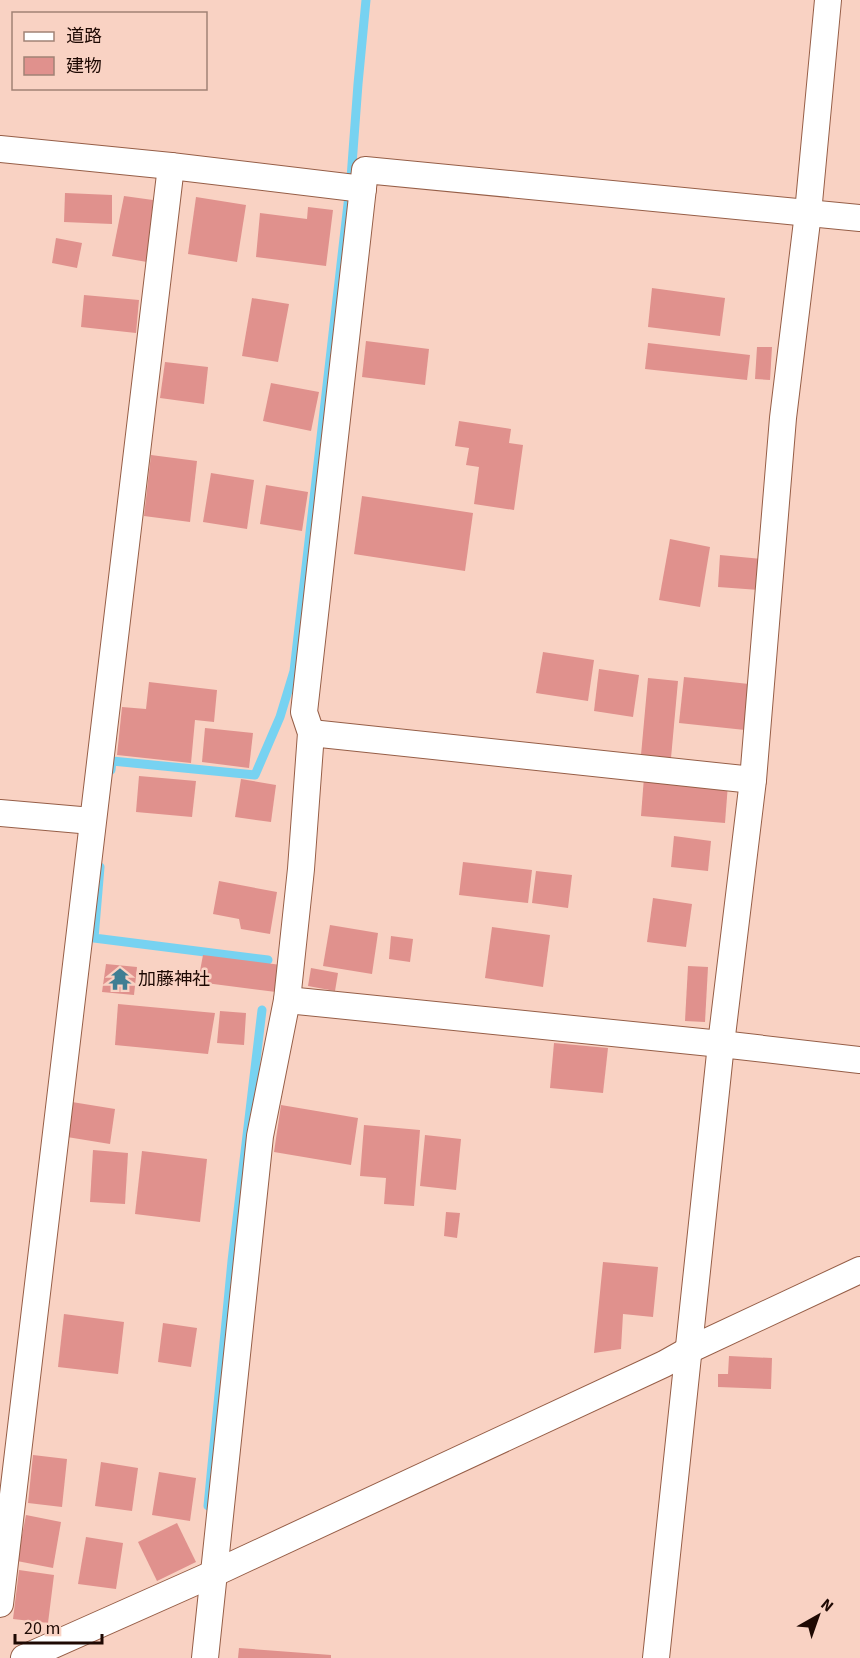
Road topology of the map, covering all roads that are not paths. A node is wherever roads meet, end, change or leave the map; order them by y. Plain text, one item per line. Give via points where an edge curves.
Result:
1 (828, 0) edge
2 (0, 149) edge
3 (171, 166) junction
4 (355, 188) junction
5 (808, 213) junction
6 (860, 218) edge
7 (311, 733) junction
8 (753, 780) junction
9 (0, 813) edge
10 (92, 821) junction
11 (286, 1000) junction
12 (721, 1044) junction
13 (860, 1060) edge
14 (860, 1270) edge
15 (689, 1350) junction
16 (206, 1577) junction
17 (0, 1604) edge
18 (24, 1658) edge
19 (205, 1658) edge
20 (656, 1658) edge

1 - 5 street
2 - 3 street
3 - 4 street
3 - 10 street
4 - 5 street via 365,170
4 - 7 street via 304,712
5 - 6 street
5 - 8 street via 783,418
7 - 8 street
7 - 11 street
8 - 12 street
9 - 10 street
10 - 17 street
11 - 12 street
11 - 16 street via 260,1136
12 - 13 street
12 - 15 street
14 - 15 street
15 - 16 street
15 - 20 street
16 - 18 street
16 - 19 street

